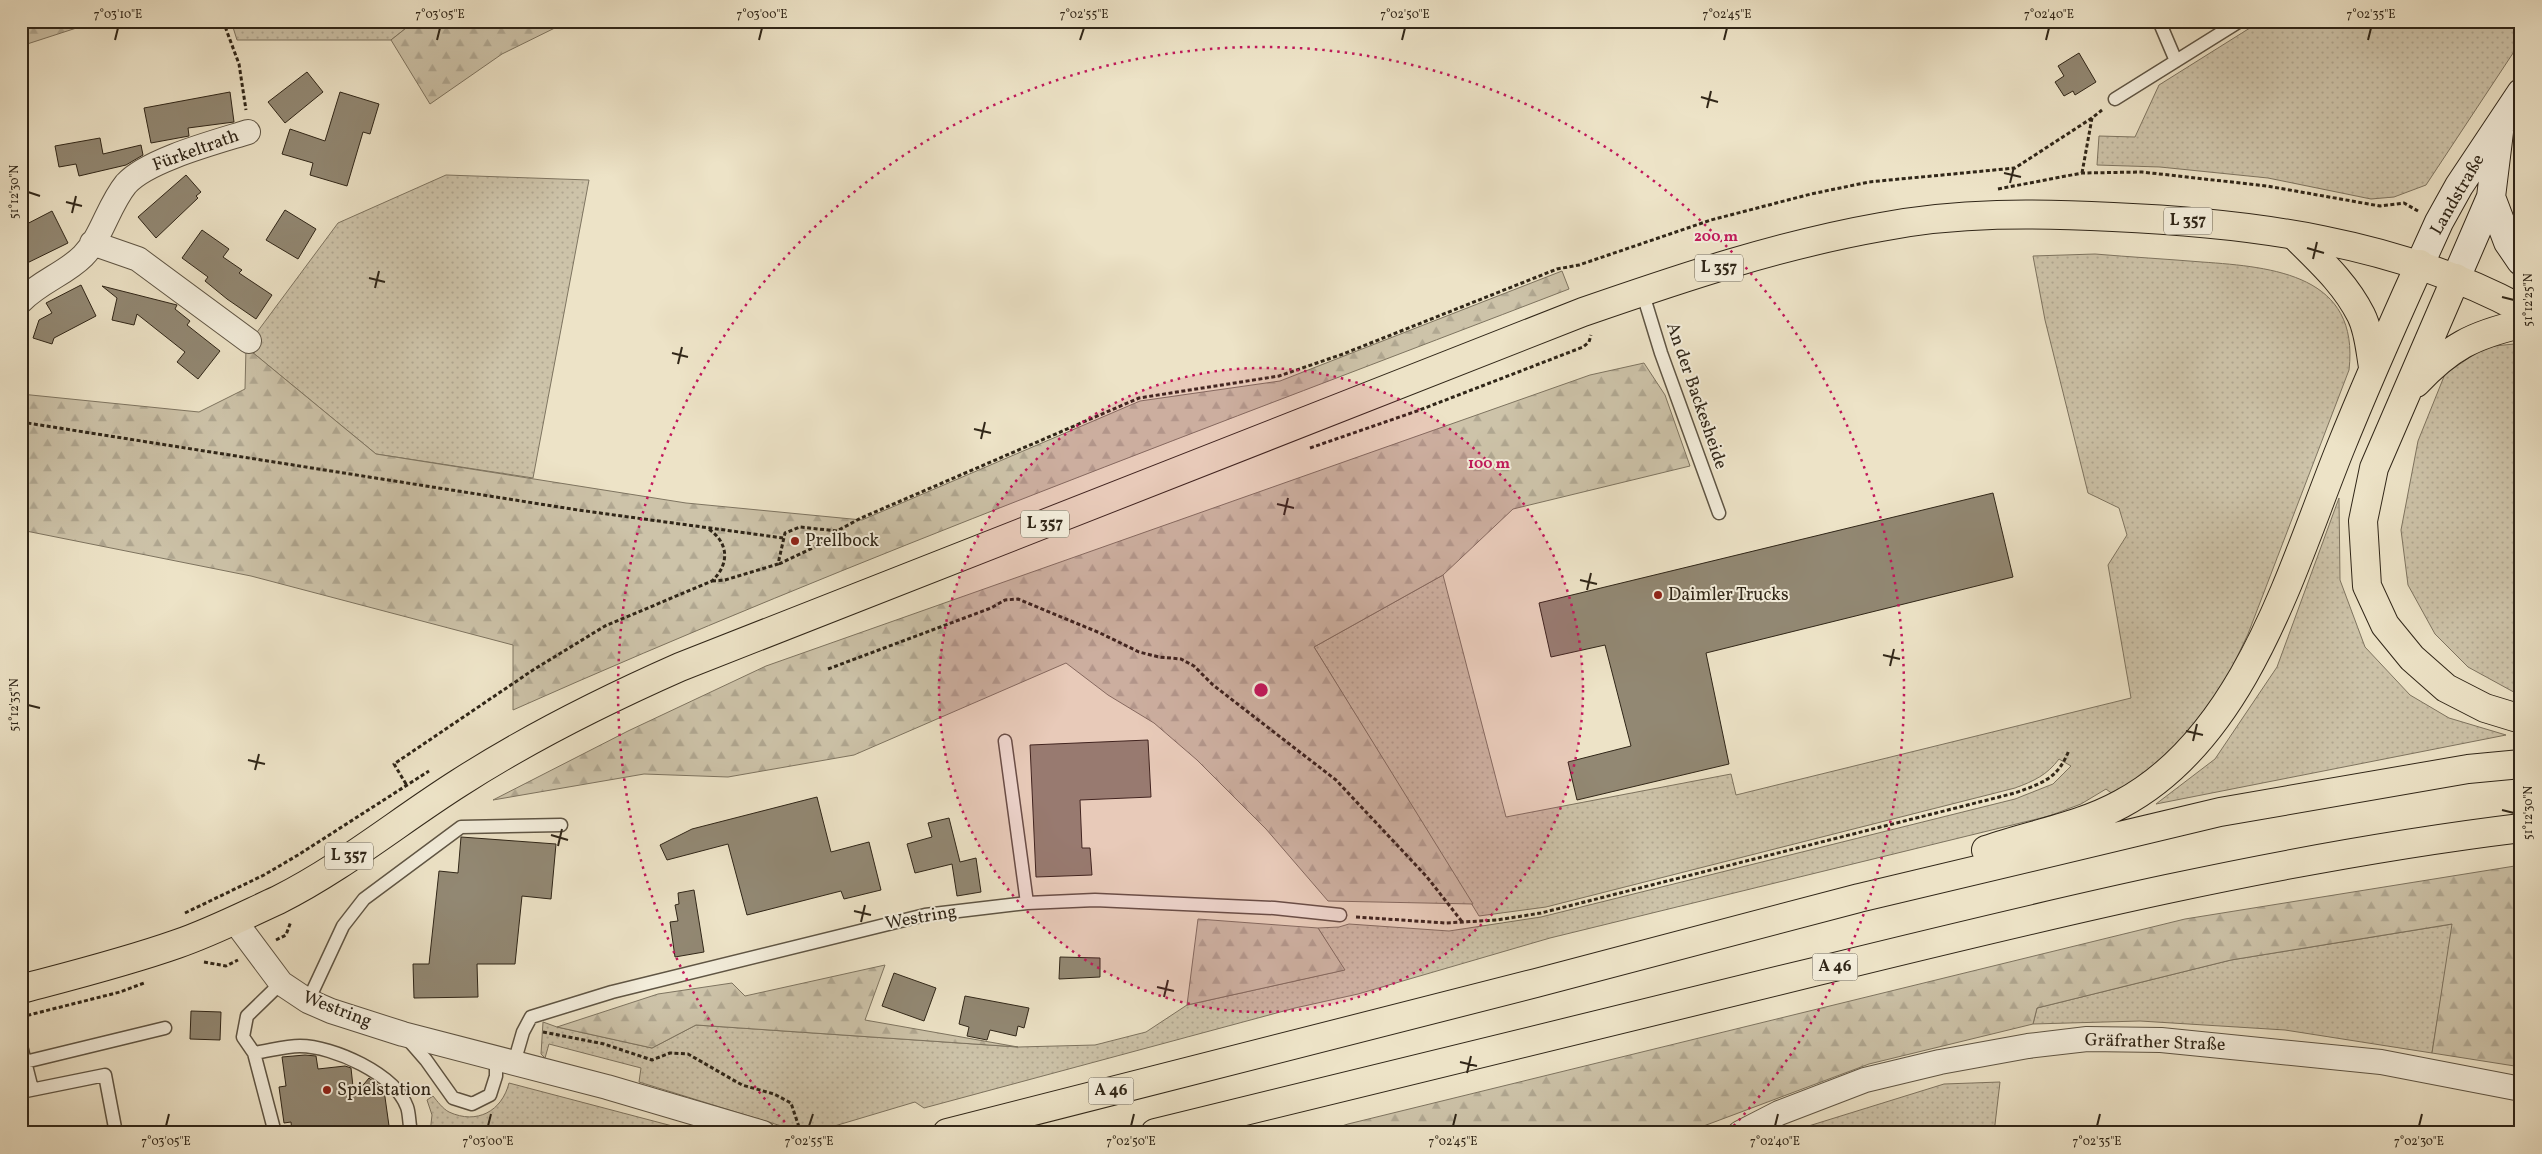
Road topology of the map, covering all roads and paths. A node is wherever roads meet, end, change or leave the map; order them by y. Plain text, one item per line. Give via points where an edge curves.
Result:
1 (223, 21) edge
2 (2159, 21) edge
3 (2240, 21) edge
4 (2176, 61) junction
5 (2521, 93) edge
6 (2115, 99) joint
7 (2092, 118) junction
8 (2500, 128) junction
9 (248, 132) joint
10 (2082, 173) dead end
11 (2491, 197) junction
12 (2295, 236) junction
13 (92, 243) junction
14 (2521, 261) edge
15 (2420, 264) junction
16 (2456, 278) junction
17 (1642, 291) junction
18 (21, 301) edge
19 (2521, 309) edge
20 (2521, 324) edge
21 (1600, 331) dead end
22 (249, 341) dead end
23 (2373, 367) junction
24 (2406, 393) junction
25 (21, 422) edge
26 (1304, 450) dead end
27 (1719, 513) dead end
28 (706, 528) junction
29 (783, 538) junction
30 (823, 543) dead end
31 (778, 564) junction
32 (712, 581) junction
33 (828, 669) dead end
34 (2521, 719) edge
35 (1005, 741) dead end
36 (2069, 750) dead end
37 (2521, 764) edge
38 (561, 825) dead end
39 (2521, 828) edge
40 (1859, 898) junction
41 (1027, 903) junction
42 (178, 915) dead end
43 (1340, 916) joint
44 (299, 917) dead end
45 (234, 920) junction
46 (292, 922) dead end
47 (1463, 922) junction
48 (281, 983) junction
49 (21, 989) edge
50 (308, 1002) junction
51 (165, 1028) dead end
52 (523, 1032) junction
53 (403, 1034) junction
54 (21, 1046) edge
55 (254, 1054) junction
56 (505, 1060) junction
57 (25, 1062) junction
58 (2521, 1089) edge
59 (26, 1090) edge
60 (410, 1126) dead end
61 (116, 1133) edge
62 (275, 1133) edge
63 (763, 1133) edge
64 (801, 1133) edge
65 (947, 1133) edge
66 (1155, 1133) edge
67 (1740, 1133) edge

1 - 9 path via 239,64
2 - 4 lane
3 - 4 lane
4 - 6 lane
5 - 8 main road, Landstraße
6 - 7 path
7 - 10 path
7 - 29 path via 2015,168 1869,182 1711,220 1579,265 1557,269 1279,376 1139,398 837,531 800,527 785,533
8 - 11 main road, Landstraße
8 - 15 main road, Landstraße via 2459,186
9 - 13 street, Fürkeltrath via 152,165 137,175 126,184
11 - 14 main road via 2508,242
11 - 16 main road, Landstraße
12 - 15 main road, L 357
12 - 17 main road, L 357 via 2200,221 2025,214 1943,218 1883,226 1796,244
12 - 23 main road via 2337,278 2362,315
13 - 18 street, Fürkeltrath via 76,262 35,287
13 - 22 street via 138,259
15 - 16 main road, L 357
15 - 23 main road
16 - 19 main road, L 357
16 - 24 main road
17 - 27 lane, An der Backesheide
17 - 45 main road, L 357 via 788,624 595,705 459,782 291,893
20 - 24 main road via 2463,342 2436,362
21 - 26 path via 1591,334 1583,347 1417,411
23 - 40 main road via 2269,627 2237,687 2197,742 2164,775 2122,804 2078,824 2001,845
24 - 34 main road via 2374,468 2363,521 2367,586 2385,625 2412,658 2446,688 2485,708
25 - 28 path
28 - 29 path
28 - 32 path via 718,537 726,556 723,567
29 - 31 path
30 - 31 path
31 - 32 path
32 - 42 path via 605,626 533,670 394,764 406,784 264,875
33 - 47 path via 1005,600 1018,599 1100,632 1139,652 1181,659 1336,780 1428,877
35 - 41 lane
36 - 47 path via 2063,765 2049,779 2015,793 1541,913
37 - 40 main road, A 46 via 2220,812
38 - 50 lane via 461,827 364,899 343,926
39 - 66 main road, A 46 via 2429,840 2258,870 2073,909
40 - 65 main road, A 46
41 - 43 lane, Westring via 1095,900 1274,908
41 - 52 lane, Westring via 925,915 612,992 531,1016
43 - 47 path
44 - 46 path
45 - 48 street, Westring
45 - 49 main road, L 357 via 128,960
48 - 50 street, Westring
48 - 55 lane via 247,1016 243,1037
50 - 53 street, Westring
51 - 57 lane
52 - 56 lane, Westring
52 - 64 path via 546,1032 604,1044 652,1060 670,1053 688,1054 742,1085 774,1094 791,1103
53 - 56 street, Westring
53 - 56 lane via 453,1098 472,1104 490,1095
54 - 57 lane
55 - 60 lane via 300,1046 325,1049 360,1063 399,1094 407,1107
55 - 62 lane
56 - 63 street, Westring via 699,1112
57 - 59 lane
58 - 67 street, Gräfrather Straße via 2371,1061 2161,1040 2087,1039 1960,1058 1865,1080 1779,1113
59 - 61 lane via 105,1075

